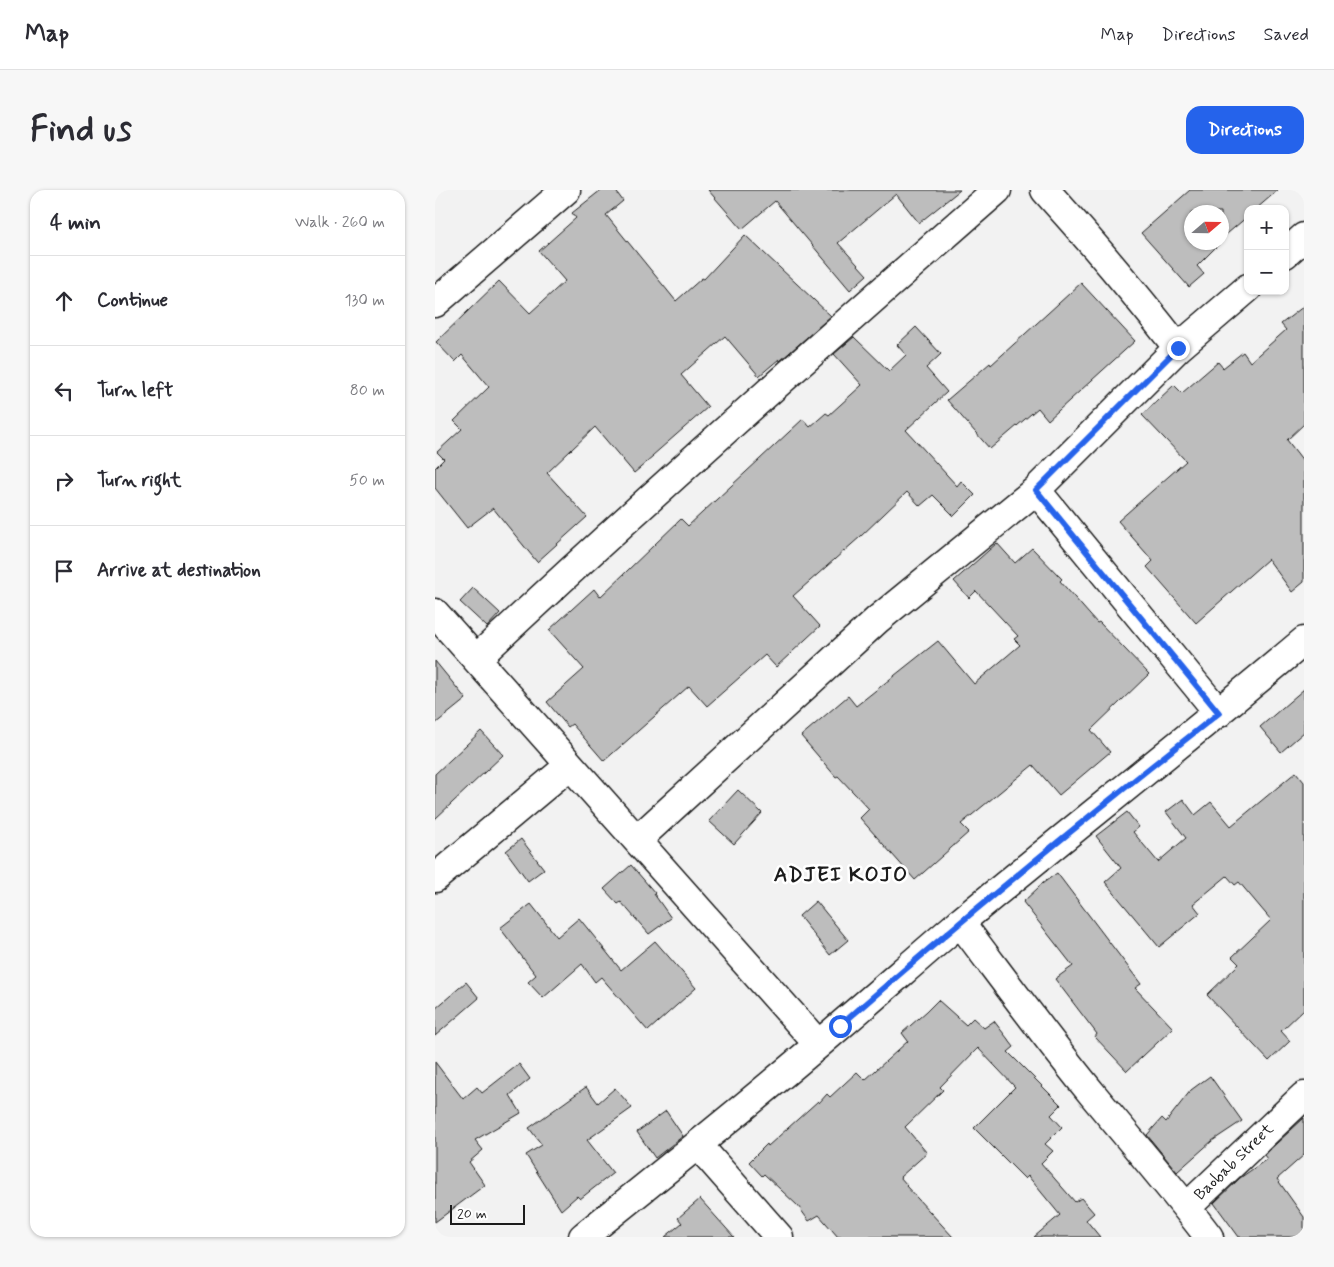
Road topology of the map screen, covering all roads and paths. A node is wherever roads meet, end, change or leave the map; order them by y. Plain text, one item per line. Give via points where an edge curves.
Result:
1 (997, 190) edge
2 (1045, 190) edge
3 (563, 191) edge
4 (1304, 238) edge
5 (1289, 251) edge
6 (1244, 291) edge
7 (435, 303) edge
8 (1178, 348) junction
9 (1036, 490) junction
10 (435, 613) edge
11 (1304, 641) edge
12 (476, 659) junction
13 (1219, 713) junction
14 (570, 765) junction
15 (637, 840) junction
16 (435, 878) edge
17 (960, 922) junction
18 (819, 1044) junction
19 (1304, 1096) edge
20 (698, 1145) junction
21 (1187, 1207) junction
22 (583, 1237) edge
23 (779, 1237) edge
24 (1209, 1237) edge

1 - 12 street
2 - 8 street
3 - 7 street
4 - 5 street
6 - 8 street
8 - 9 street
9 - 13 street
9 - 15 street via 877,620
10 - 12 street
11 - 13 street
12 - 14 street
13 - 17 street
14 - 15 street
14 - 16 street
15 - 18 street
17 - 18 street
17 - 21 street via 1092,1094
18 - 20 street
19 - 21 street, Baobab Street
20 - 22 street
20 - 23 street
21 - 24 street

